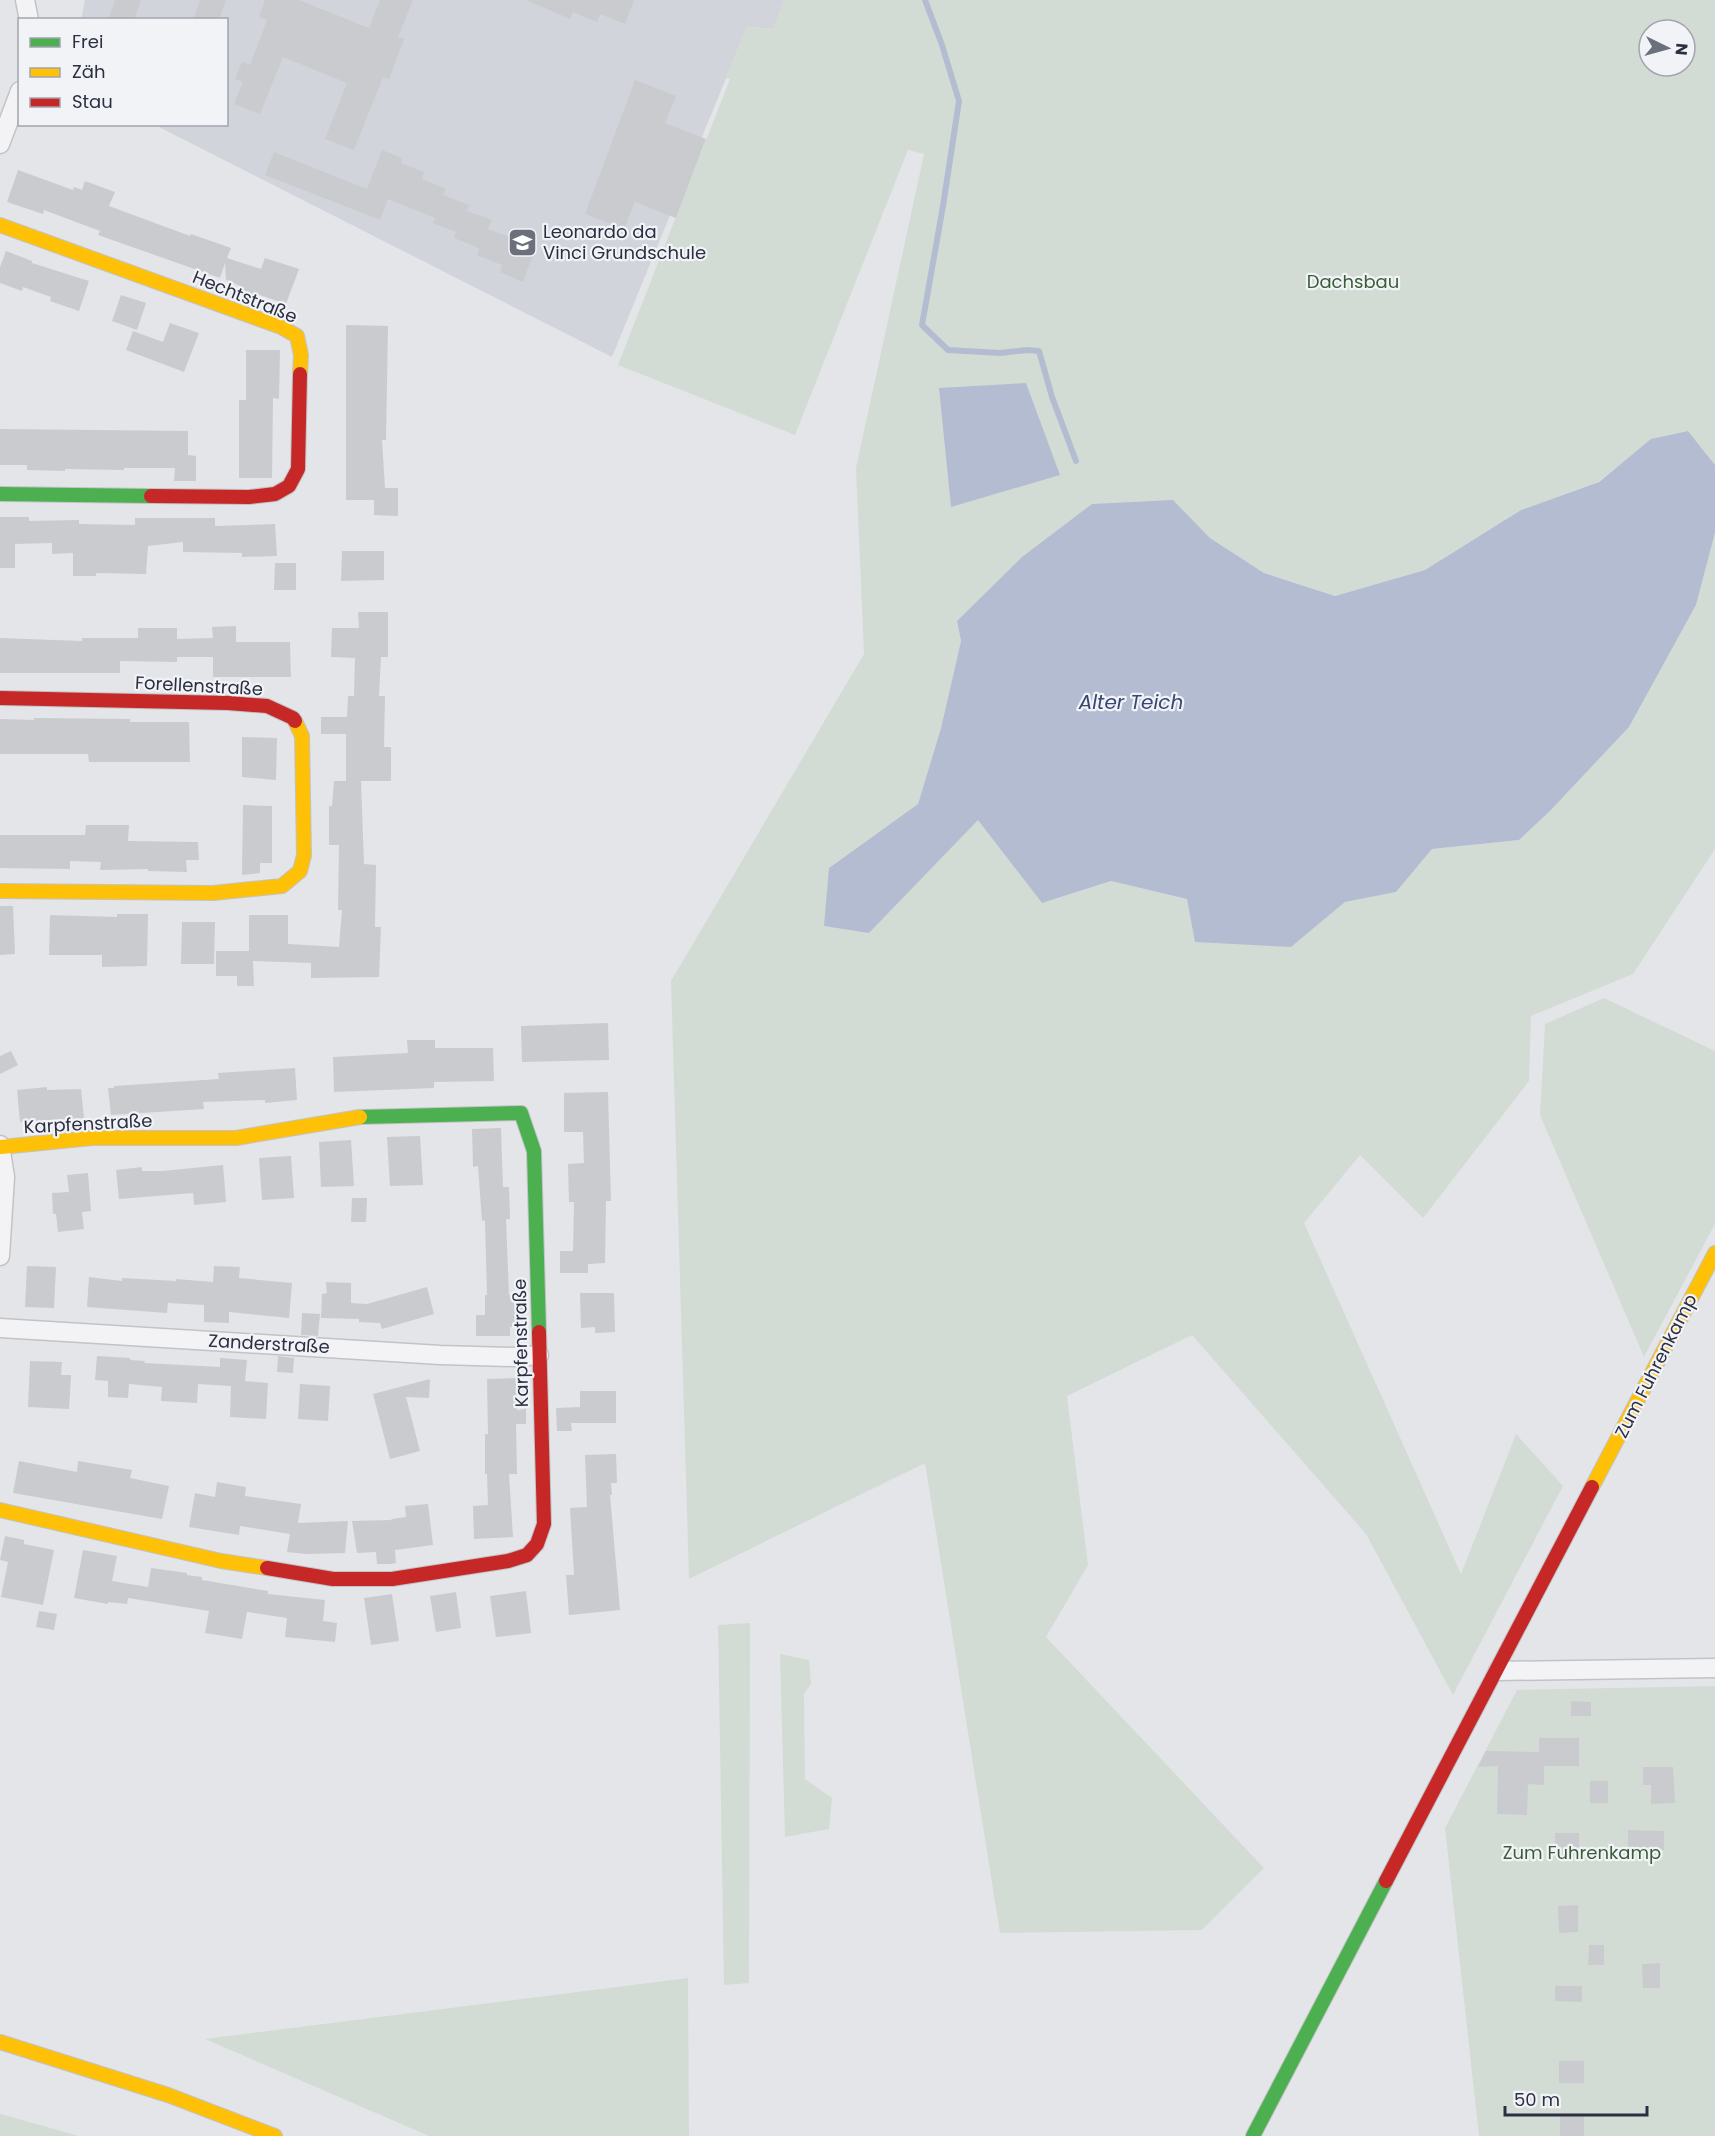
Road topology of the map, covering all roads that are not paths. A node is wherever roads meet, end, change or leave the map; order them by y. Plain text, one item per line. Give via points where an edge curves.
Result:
1 (25, 0) edge
2 (28, 18) edge
3 (18, 96) edge
4 (0, 144) edge
5 (0, 225) edge
6 (0, 494) edge
7 (0, 698) edge
8 (0, 891) edge
9 (1, 1146) edge
10 (1715, 1253) edge
11 (0, 1256) edge
12 (0, 1328) edge
13 (539, 1355) junction
14 (0, 1510) edge
15 (1715, 1668) edge
16 (1498, 1671) junction
17 (0, 2042) edge
18 (275, 2136) edge
19 (1253, 2136) edge

1 - 2 street
3 - 4 street
5 - 6 street, Hechtstraße via 280,327 297,336 301,355 298,469 288,486 275,494
7 - 8 street, Forellenstraße via 228,703 267,706 293,718 302,736 304,855 300,871 282,885 270,887 213,893
9 - 11 street via 5,1177
9 - 13 street, Karpfenstraße via 92,1138 236,1138 368,1116 521,1113 534,1150
10 - 16 street, Zum Fuhrenkamp
12 - 13 street, Zanderstraße via 440,1354
13 - 14 street, Karpfenstraße via 544,1524 537,1544 527,1555 508,1561 392,1579 333,1579 220,1561
15 - 16 street
16 - 19 street, Zum Fuhrenkamp
17 - 18 street via 168,2095

